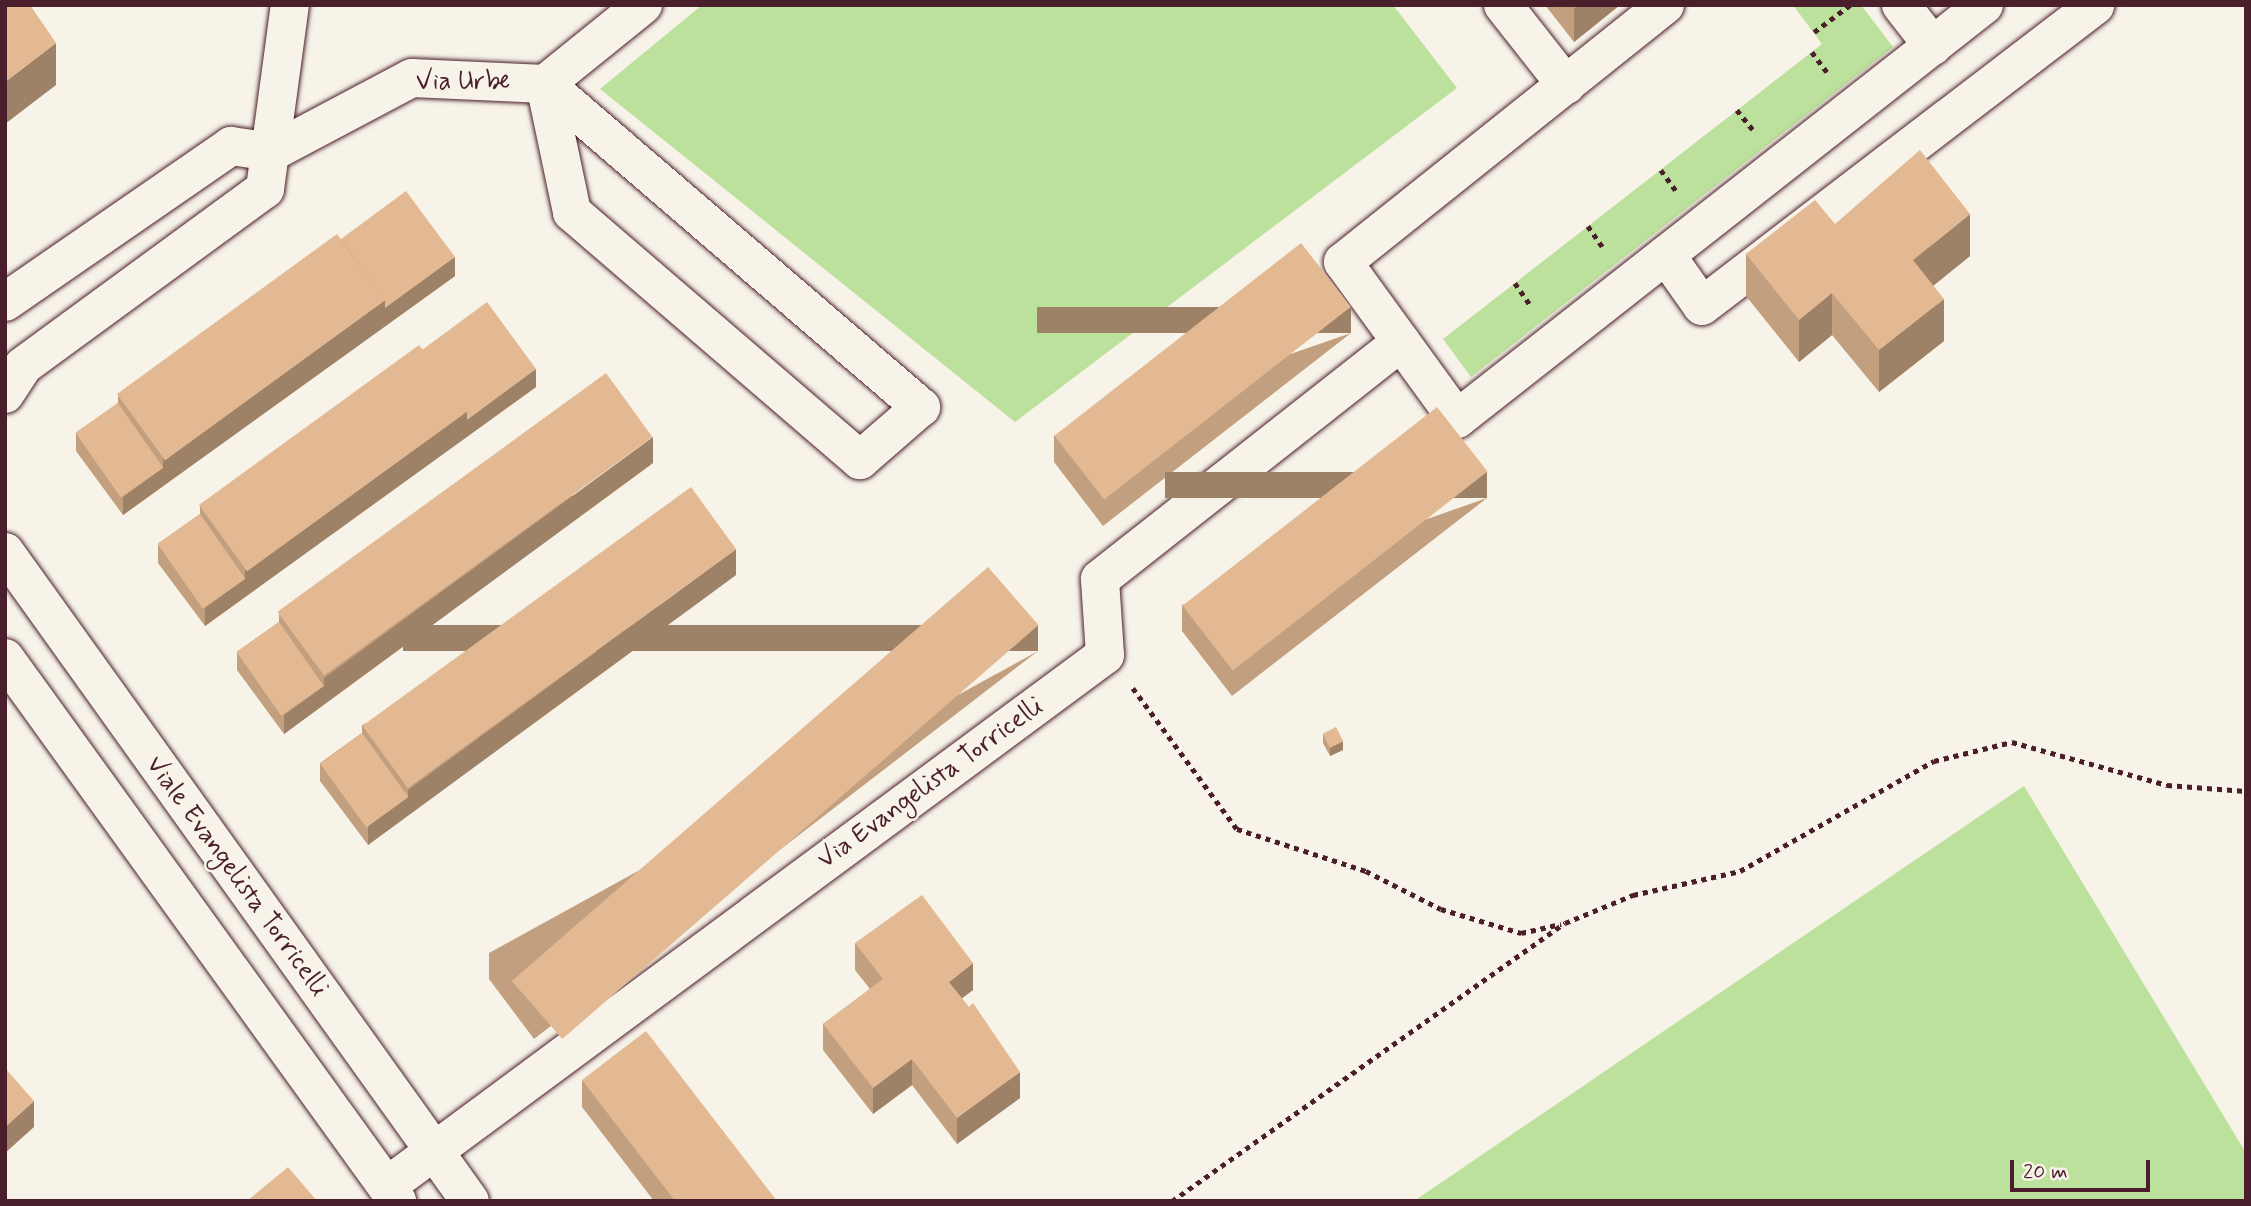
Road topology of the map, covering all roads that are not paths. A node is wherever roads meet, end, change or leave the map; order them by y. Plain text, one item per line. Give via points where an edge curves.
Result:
1 (290, 5) edge
2 (643, 5) edge
3 (1503, 5) edge
4 (1665, 5) edge
5 (1902, 5) edge
6 (1984, 5) edge
7 (2091, 7) edge
8 (1933, 46) junction
9 (545, 84) junction
10 (1566, 85) junction
11 (272, 152) junction
12 (1666, 255) junction
13 (5, 302) edge
14 (1401, 342) junction
15 (5, 394) edge
16 (5, 552) edge
17 (5, 658) edge
18 (434, 1151) junction
19 (392, 1194) edge
20 (470, 1201) edge

1 - 11 street
2 - 9 street, Via Urbe
3 - 10 street
4 - 10 street
5 - 8 street
6 - 8 street
7 - 12 street via 1702,306
8 - 12 street
9 - 9 street via 572,212 860,460 920,407
9 - 11 street, Via Urbe via 412,78
10 - 14 street via 1343,262
11 - 13 street via 231,146
11 - 15 street via 265,189 23,366
12 - 14 street via 1457,419
14 - 18 street, Via Evangelista Torricelli via 1100,579 1105,655
16 - 18 street, Viale Evangelista Torricelli
17 - 19 street
18 - 19 street, Via Evangelista Torricelli
18 - 20 street, Viale Evangelista Torricelli

